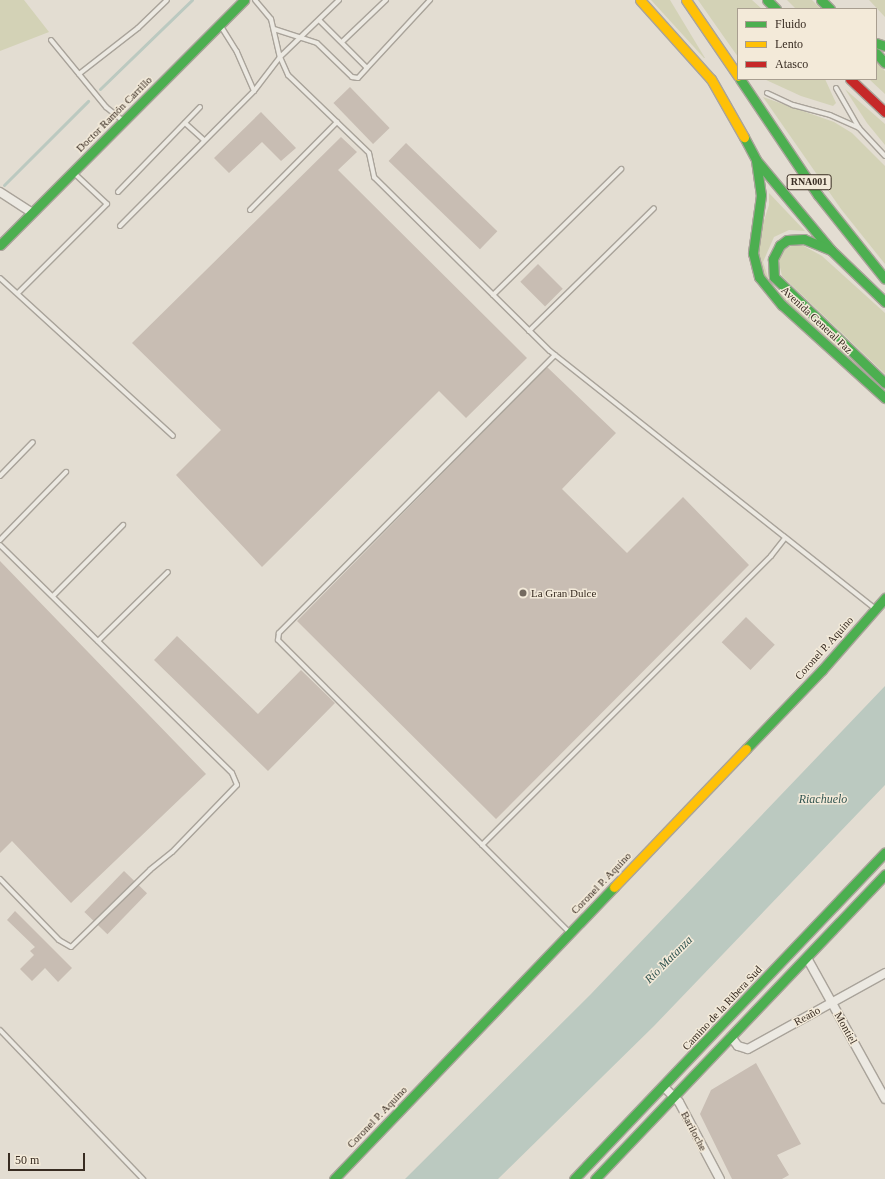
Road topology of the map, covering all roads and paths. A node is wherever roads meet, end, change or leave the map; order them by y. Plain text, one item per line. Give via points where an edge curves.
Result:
1 (167, 0) edge
2 (244, 0) edge
3 (255, 0) edge
4 (386, 0) edge
5 (430, 0) edge
6 (640, 0) edge
7 (686, 0) edge
8 (767, 0) edge
9 (820, 0) edge
10 (337, 1) edge
11 (775, 8) edge
12 (829, 8) edge
13 (320, 21) junction
14 (220, 24) junction
15 (274, 29) junction
16 (301, 38) junction
17 (51, 40) dead end
18 (342, 42) junction
19 (877, 54) edge
20 (280, 58) junction
21 (885, 63) edge
22 (367, 68) junction
23 (79, 74) junction
24 (737, 75) edge
25 (741, 80) edge
26 (851, 80) edge
27 (836, 88) dead end
28 (254, 91) junction
29 (768, 93) dead end
30 (200, 107) dead end
31 (885, 112) edge
32 (123, 122) junction
33 (337, 122) junction
34 (185, 123) junction
35 (859, 128) junction
36 (204, 140) junction
37 (885, 156) edge
38 (756, 160) junction
39 (622, 169) dead end
40 (73, 172) junction
41 (0, 192) edge
42 (118, 192) dead end
43 (654, 208) dead end
44 (250, 210) dead end
45 (32, 213) junction
46 (120, 226) dead end
47 (0, 245) edge
48 (831, 250) junction
49 (0, 278) edge
50 (885, 278) edge
51 (18, 293) junction
52 (493, 295) junction
53 (885, 302) edge
54 (529, 331) junction
55 (555, 356) junction
56 (885, 383) edge
57 (885, 398) edge
58 (173, 436) dead end
59 (33, 442) dead end
60 (66, 472) dead end
61 (0, 476) edge
62 (123, 525) dead end
63 (785, 538) junction
64 (0, 540) edge
65 (0, 545) edge
66 (168, 572) dead end
67 (53, 596) junction
68 (884, 599) edge
69 (876, 609) junction
70 (98, 642) junction
71 (482, 845) junction
72 (885, 852) edge
73 (885, 874) edge
74 (0, 880) edge
75 (570, 933) junction
76 (807, 958) junction
77 (885, 973) edge
78 (832, 1002) junction
79 (0, 1030) edge
80 (731, 1037) junction
81 (664, 1087) junction
82 (675, 1098) junction
83 (885, 1099) edge
84 (143, 1179) edge
85 (334, 1179) edge
86 (574, 1179) edge
87 (595, 1179) edge
88 (720, 1179) edge

1 - 23 lane via 138,28
2 - 14 main road, Doctor Ramón Carrillo
3 - 15 lane via 271,19
4 - 18 lane
5 - 22 lane
6 - 38 main road, Avenida General Paz via 711,79 727,103
7 - 24 main road
8 - 11 main road
9 - 12 main road
10 - 13 lane
13 - 16 lane
13 - 18 lane
14 - 28 lane via 238,52
14 - 32 main road, Doctor Ramón Carrillo
15 - 16 lane
15 - 20 lane
16 - 20 lane
16 - 22 lane via 317,43 352,76 358,78
17 - 23 lane
18 - 22 lane
19 - 21 main road
20 - 28 lane
20 - 33 lane via 288,75
23 - 32 lane via 106,107
25 - 50 main road, RNA001 via 818,195
26 - 31 main road
27 - 35 lane
28 - 36 lane
29 - 35 lane via 793,105 830,115
30 - 34 lane
32 - 40 main road, Doctor Ramón Carrillo
33 - 44 lane
33 - 52 lane via 369,153 374,177
34 - 36 lane
34 - 42 lane
35 - 37 lane
36 - 46 lane
38 - 48 main road via 782,195
38 - 57 main road, Avenida General Paz via 761,195 753,253 760,277 782,305
39 - 52 lane
40 - 45 main road, Doctor Ramón Carrillo
40 - 51 lane via 107,204
41 - 45 street
43 - 54 lane
45 - 47 main road, Doctor Ramón Carrillo
48 - 53 main road
48 - 56 main road via 804,239 787,240 780,245 772,259 774,277
49 - 51 lane
51 - 58 lane
52 - 54 lane
54 - 55 lane
55 - 63 lane
55 - 71 lane via 279,633 278,640
59 - 61 lane
60 - 64 lane
62 - 67 lane
63 - 69 lane
63 - 71 lane via 771,556
65 - 67 lane
66 - 70 lane
67 - 70 lane
68 - 69 main road, Coronel P. Aquino
69 - 75 main road, Coronel P. Aquino via 822,670
70 - 74 lane via 232,773 237,785 172,852 71,947 59,940
71 - 75 lane
72 - 81 main road, Camino de la Ribera Sud
73 - 76 main road
75 - 85 main road, Coronel P. Aquino
76 - 78 street, Montiel
76 - 80 main road
77 - 78 street, Reaño
78 - 80 street, Reaño via 748,1049 738,1046
78 - 83 street, Montiel
79 - 84 lane
80 - 82 main road
81 - 82 street, Bariloche
81 - 86 main road, Camino de la Ribera Sud
82 - 87 main road
82 - 88 street, Bariloche

